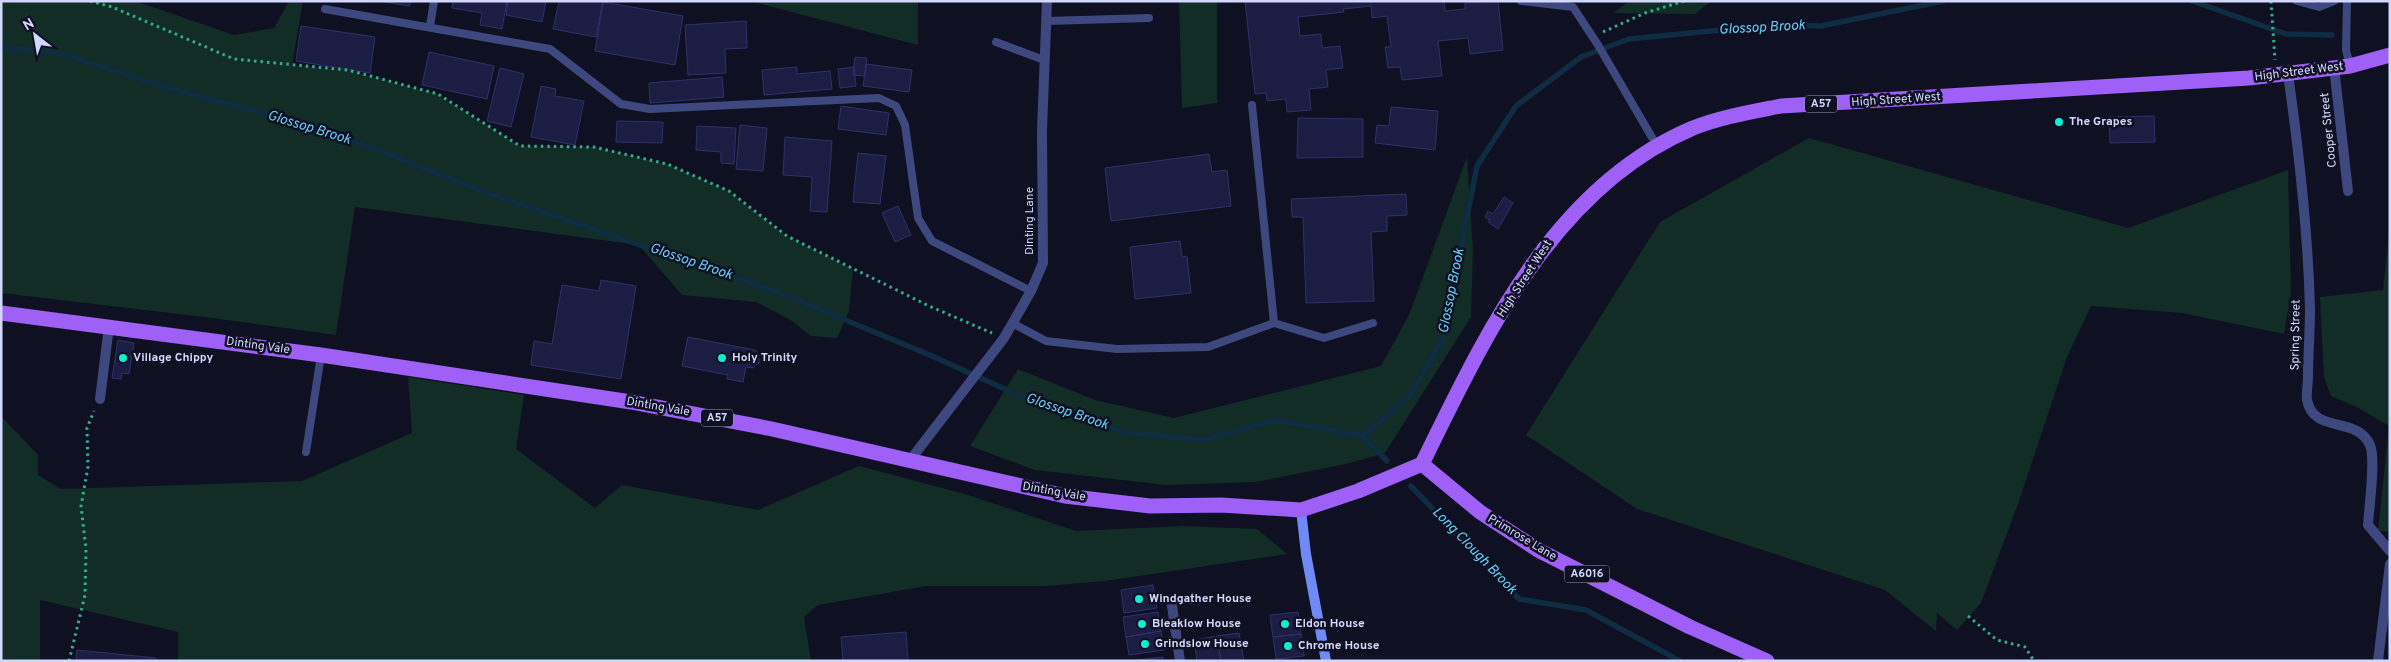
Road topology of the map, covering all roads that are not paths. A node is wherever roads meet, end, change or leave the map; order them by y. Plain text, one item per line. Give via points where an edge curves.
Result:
1 (434, 1) edge
2 (1047, 1) edge
3 (1521, 1) edge
4 (2297, 1) edge
5 (2334, 1) edge
6 (2347, 1) edge
7 (325, 9) dead end
8 (1149, 18) dead end
9 (1046, 21) junction
10 (430, 26) junction
11 (996, 42) dead end
12 (2390, 55) edge
13 (1044, 60) junction
14 (2350, 66) junction
15 (2334, 67) junction
16 (2288, 74) junction
17 (1252, 105) dead end
18 (1657, 146) junction
19 (2348, 191) dead end
20 (1031, 291) junction
21 (1, 313) edge
22 (1012, 323) junction
23 (1274, 323) junction
24 (1373, 323) dead end
25 (109, 326) junction
26 (322, 355) junction
27 (100, 399) road end
28 (306, 452) dead end
29 (911, 459) junction
30 (1422, 464) junction
31 (1301, 510) junction
32 (2390, 551) edge
33 (2390, 564) edge
34 (1171, 599) dead end
35 (1180, 661) edge
36 (1326, 661) edge
37 (1767, 661) edge
38 (2378, 661) edge

1 - 10 lane
2 - 9 street, Dinting Lane
3 - 18 lane via 1573,7
4 - 5 lane via 2319,7
6 - 14 lane via 2346,50
7 - 10 lane via 383,21
8 - 9 lane
9 - 13 street, Dinting Lane
10 - 20 lane via 550,49 621,104 650,109 879,98 896,106 906,125 918,218 932,241
11 - 13 lane
12 - 14 main road, High Street West / A57
13 - 20 street, Dinting Lane via 1043,263
14 - 15 main road, High Street West / A57
15 - 16 main road, High Street West / A57
15 - 19 street, Cooper Street
16 - 18 main road, High Street West / A57 via 1781,106 1732,115 1693,128
16 - 32 street, Spring Street via 2303,196 2310,309 2307,400 2316,418 2354,428 2371,446 2368,525
17 - 23 lane
18 - 30 main road, High Street West / A57 via 1596,191 1567,220 1532,264
20 - 22 street, Dinting Lane
21 - 25 main road, Dinting Vale / A57
22 - 23 lane via 1046,340 1116,349 1208,347
22 - 29 street, Dinting Lane via 1004,338
23 - 24 lane via 1324,338
25 - 26 main road, Dinting Vale / A57
25 - 27 street
26 - 28 lane
26 - 29 main road, Dinting Vale / A57 via 676,410
29 - 31 main road, Dinting Vale / A57 via 1065,496 1150,506
30 - 31 main road, Dinting Vale / A57
30 - 37 main road, Primrose Lane / A6016 via 1480,512 1538,550 1690,628
31 - 36 street
33 - 38 street
34 - 35 street

